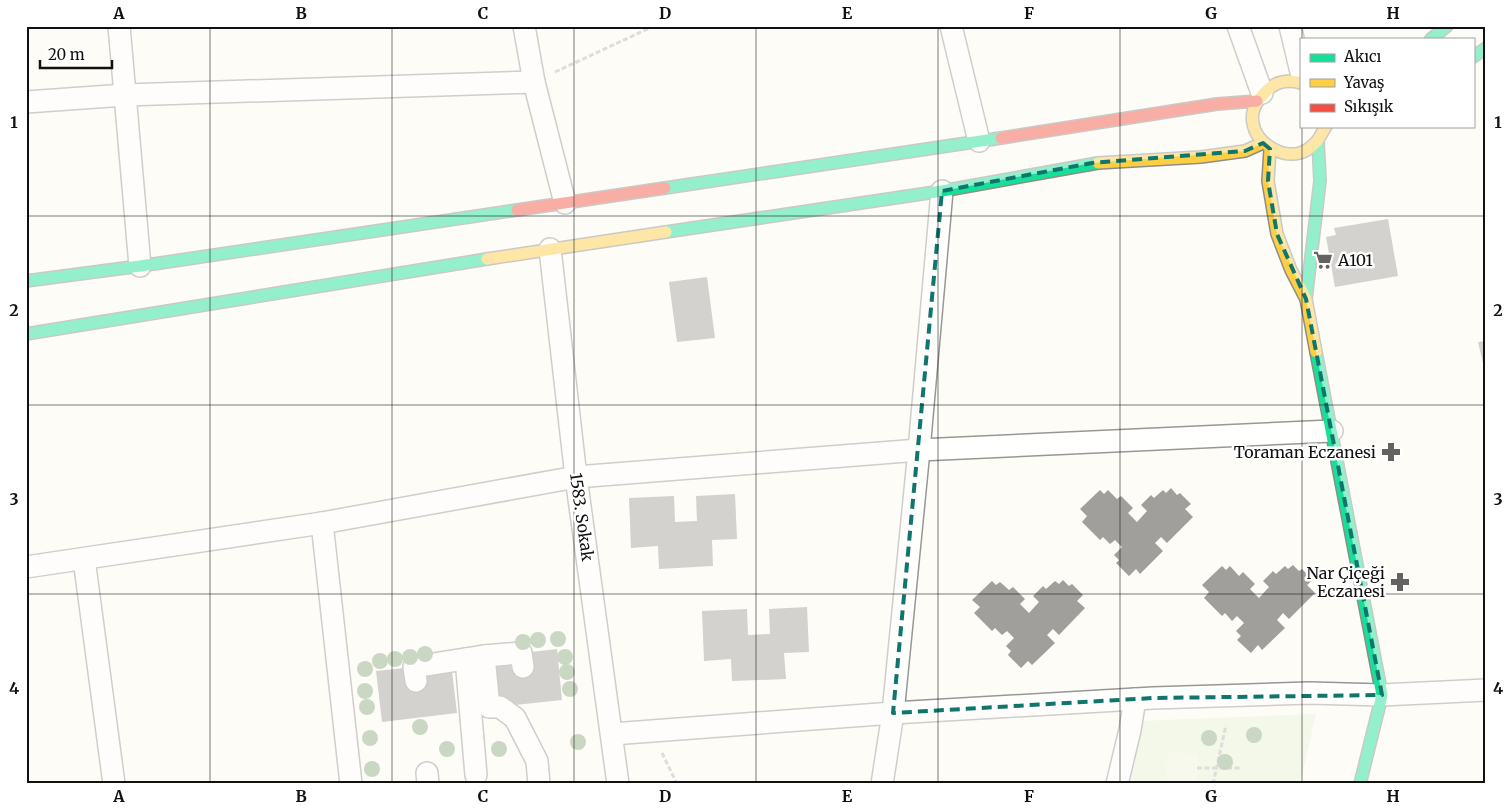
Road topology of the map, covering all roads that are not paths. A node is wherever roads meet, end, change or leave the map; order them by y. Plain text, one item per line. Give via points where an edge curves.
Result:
1 (119, 26) edge
2 (524, 26) edge
3 (951, 26) edge
4 (1238, 26) edge
5 (1290, 26) edge
6 (1447, 26) edge
7 (1432, 38) edge
8 (1299, 79) edge
9 (534, 82) junction
10 (1263, 94) junction
11 (125, 95) junction
12 (26, 102) edge
13 (1336, 128) edge
14 (1320, 137) edge
15 (979, 141) junction
16 (1266, 146) junction
17 (942, 191) junction
18 (565, 203) junction
19 (550, 249) junction
20 (140, 266) junction
21 (26, 281) edge
22 (1306, 299) junction
23 (26, 334) edge
24 (1332, 431) junction
25 (919, 450) junction
26 (576, 477) junction
27 (322, 523) junction
28 (84, 559) junction
29 (26, 567) edge
30 (475, 658) junction
31 (523, 667) dead end
32 (416, 681) dead end
33 (1486, 690) edge
34 (1382, 694) junction
35 (1135, 699) junction
36 (894, 713) junction
37 (612, 734) junction
38 (476, 775) dead end
39 (114, 784) edge
40 (351, 784) edge
41 (539, 784) edge
42 (618, 784) edge
43 (882, 784) edge
44 (1117, 784) edge
45 (1360, 784) edge

1 - 11 street
2 - 9 street
3 - 15 street
4 - 10 street
5 - 8 street
6 - 7 street
8 - 10 street via 1281,82
9 - 11 street
9 - 18 street
10 - 15 street via 1218,104
10 - 16 street via 1254,109 1253,118 1254,127
11 - 12 street
11 - 20 street
13 - 14 street
14 - 16 street via 1300,153 1287,155
14 - 22 street via 1320,181
15 - 18 street
16 - 17 street via 1201,157 1092,164
16 - 22 street via 1277,234
17 - 19 street
17 - 25 street
18 - 20 street
19 - 23 street
19 - 26 street, 1583. Sokak
20 - 21 street
22 - 24 street
24 - 25 street
24 - 34 street
25 - 26 street
25 - 36 street
26 - 27 street
26 - 37 street, 1583. Sokak
27 - 28 street
27 - 40 street
28 - 29 street
28 - 39 street
30 - 31 street via 521,653
30 - 32 street via 414,666
30 - 38 street
30 - 41 street via 490,707 500,707 516,718 537,761
33 - 34 street
34 - 35 street via 1309,692
34 - 45 street
35 - 36 street
35 - 44 street
36 - 37 street
36 - 43 street
37 - 42 street, 1583. Sokak

